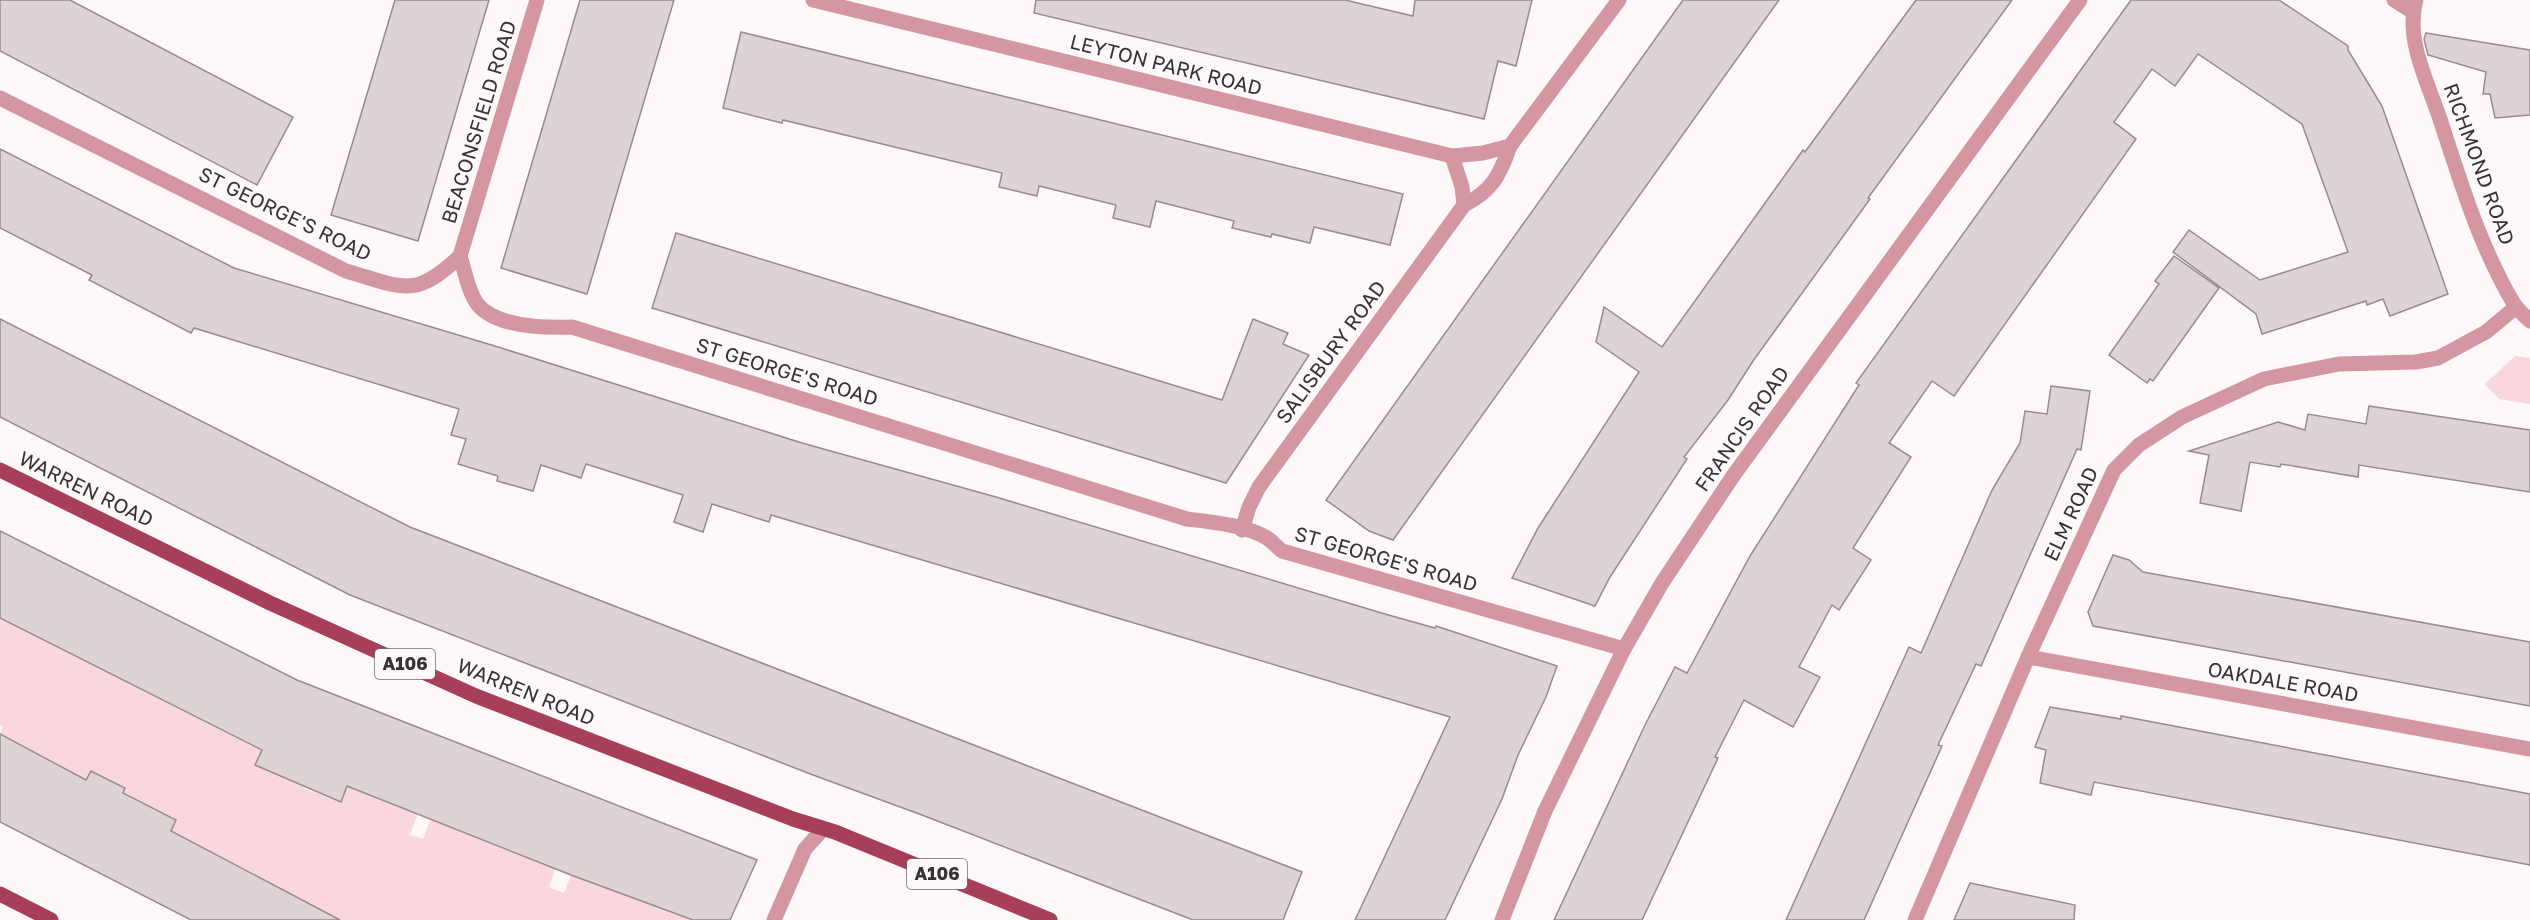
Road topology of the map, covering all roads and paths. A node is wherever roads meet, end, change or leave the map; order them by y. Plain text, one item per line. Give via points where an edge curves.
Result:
1 (537, 0) edge
2 (813, 0) edge
3 (1619, 0) edge
4 (2080, 0) edge
5 (2394, 0) edge
6 (2415, 6) edge
7 (0, 98) edge
8 (1510, 146) junction
9 (1452, 156) junction
10 (1464, 205) junction
11 (460, 256) junction
12 (2516, 307) junction
13 (2530, 321) edge
14 (0, 470) edge
15 (1242, 530) junction
16 (1624, 649) junction
17 (2028, 657) junction
18 (2530, 749) edge
19 (823, 829) junction
20 (0, 894) edge
21 (51, 920) edge
22 (774, 920) edge
23 (1050, 920) edge
24 (1502, 920) edge
25 (1915, 920) edge

1 - 11 street, BEACONSFIELD ROAD
2 - 9 street, LEYTON PARK ROAD
3 - 8 street, SALISBURY ROAD
4 - 16 street, FRANCIS ROAD via 1733,476 1662,583
5 - 6 street
6 - 12 street, RICHMOND ROAD via 2415,43 2467,202 2492,263
7 - 11 street, ST GEORGE'S ROAD via 346,272 409,287 433,280
8 - 9 street, LEYTON PARK ROAD
8 - 10 street, SALISBURY ROAD via 1502,169 1482,196
9 - 10 street
10 - 15 street, SALISBURY ROAD via 1259,488
11 - 15 street, ST GEORGE'S ROAD via 478,305 504,320 538,328 572,327 1187,519
12 - 13 street, RICHMOND ROAD
12 - 17 street, ELM ROAD via 2486,332 2438,358 2339,364 2264,379 2182,417 2139,446 2114,470
14 - 19 main road, WARREN ROAD / A106 via 270,603 476,696
15 - 16 street, ST GEORGE'S ROAD via 1266,537 1282,551
16 - 24 street, FRANCIS ROAD via 1545,811
17 - 18 street, OAKDALE ROAD
17 - 25 street, ELM ROAD
19 - 22 street via 805,849
19 - 23 main road, WARREN ROAD / A106
20 - 21 main road

